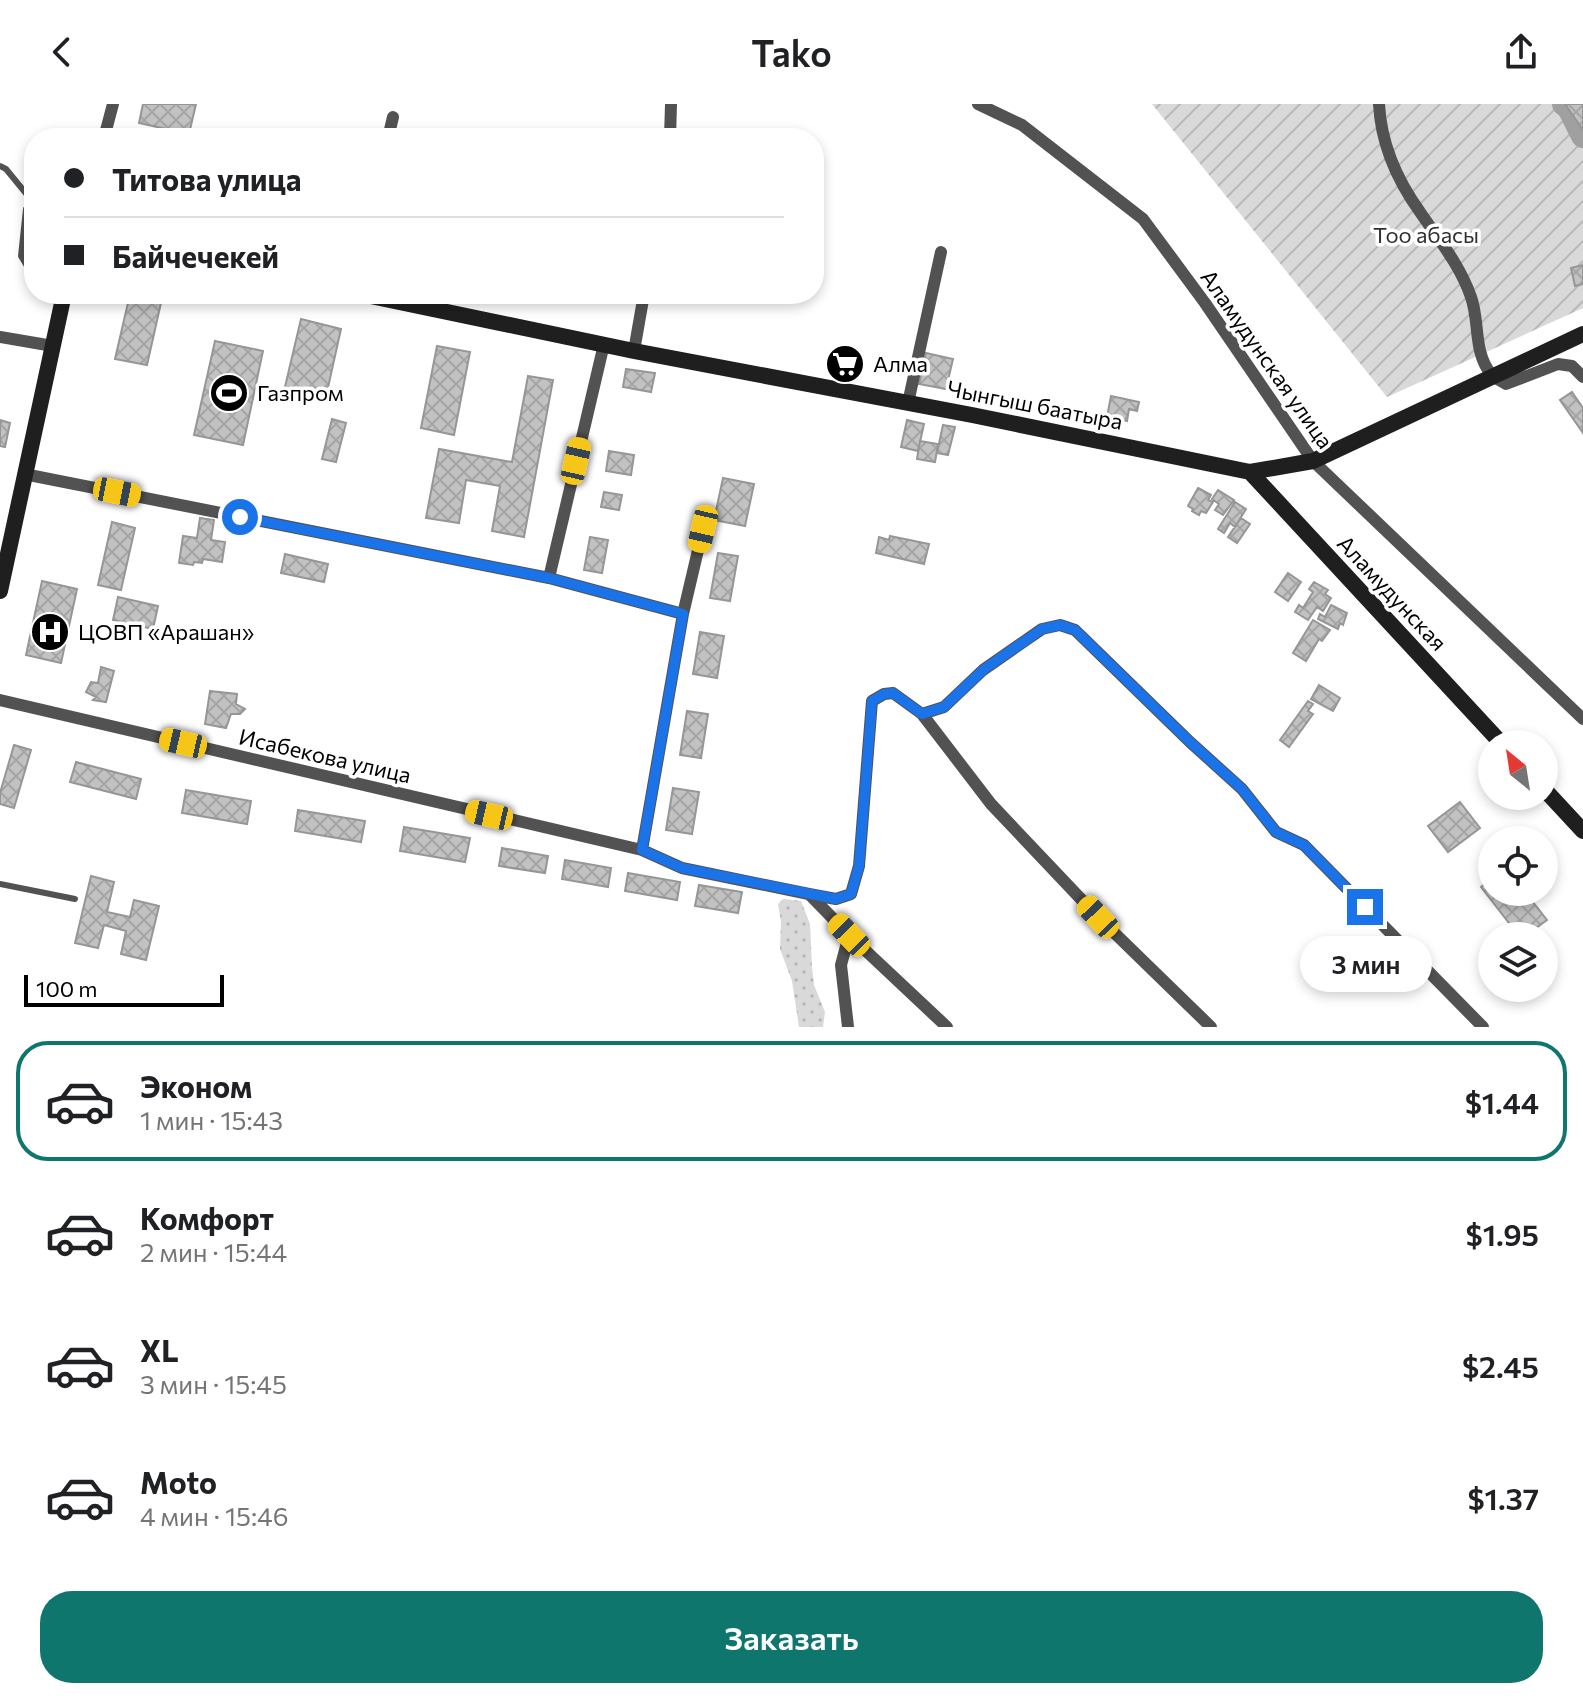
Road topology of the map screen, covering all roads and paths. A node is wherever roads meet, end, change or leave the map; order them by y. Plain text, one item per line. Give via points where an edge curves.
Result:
1 (113, 104) edge
2 (671, 104) edge
3 (978, 104) edge
4 (1379, 104) edge
5 (393, 117) dead end
6 (107, 128) edge
7 (390, 128) edge
8 (670, 128) edge
9 (0, 166) edge
10 (24, 191) edge
11 (24, 228) edge
12 (941, 252) dead end
13 (24, 261) edge
14 (62, 304) edge
15 (410, 304) edge
16 (642, 304) edge
17 (1583, 334) edge
18 (0, 337) edge
19 (604, 344) junction
20 (53, 346) junction
21 (634, 351) junction
22 (1492, 376) junction
23 (1583, 377) edge
24 (908, 403) junction
25 (1313, 461) junction
26 (1250, 472) junction
27 (24, 474) junction
28 (703, 529) dead end
29 (549, 578) junction
30 (1, 580) edge
31 (683, 614) junction
32 (0, 700) edge
33 (922, 714) junction
34 (1583, 719) edge
35 (1489, 730) edge
36 (1558, 804) edge
37 (1583, 831) edge
38 (642, 850) junction
39 (0, 884) edge
40 (809, 894) junction
41 (75, 899) dead end
42 (849, 935) junction
43 (848, 1027) edge
44 (947, 1027) edge
45 (1211, 1027) edge
46 (1483, 1027) edge

1 - 6 street
2 - 8 street
3 - 25 street, Аламудунская улица via 1022,125 1143,219
4 - 22 street via 1391,162 1459,268 1472,300 1480,353
5 - 7 street
9 - 10 lane
11 - 13 lane
12 - 24 street
14 - 20 main road
15 - 19 main road, Чынгыш баатыра
16 - 21 street
17 - 22 main road, Чынгыш баатыра
18 - 20 street
19 - 21 main road, Чынгыш баатыра
19 - 29 street
20 - 27 main road
21 - 24 main road, Чынгыш баатыра
22 - 23 street via 1506,384 1558,364 1572,366
22 - 25 main road, Чынгыш баатыра
24 - 26 main road, Чынгыш баатыра
25 - 26 main road, Чынгыш баатыра
25 - 34 street, Аламудунская улица
26 - 35 main road, Аламудунская
27 - 29 street
27 - 30 main road
28 - 31 street
29 - 31 street
31 - 38 street
32 - 38 street, Исабекова улица
33 - 40 street, Исабекова улица via 893,693 872,701 859,866 851,894 836,899
33 - 45 street via 991,804
33 - 46 street via 944,707 983,670 1042,629 1060,625 1075,630 1242,789 1276,832 1304,845
36 - 37 main road
38 - 40 street, Исабекова улица via 682,868
39 - 41 lane
40 - 42 street
42 - 43 street via 841,965
42 - 44 street

